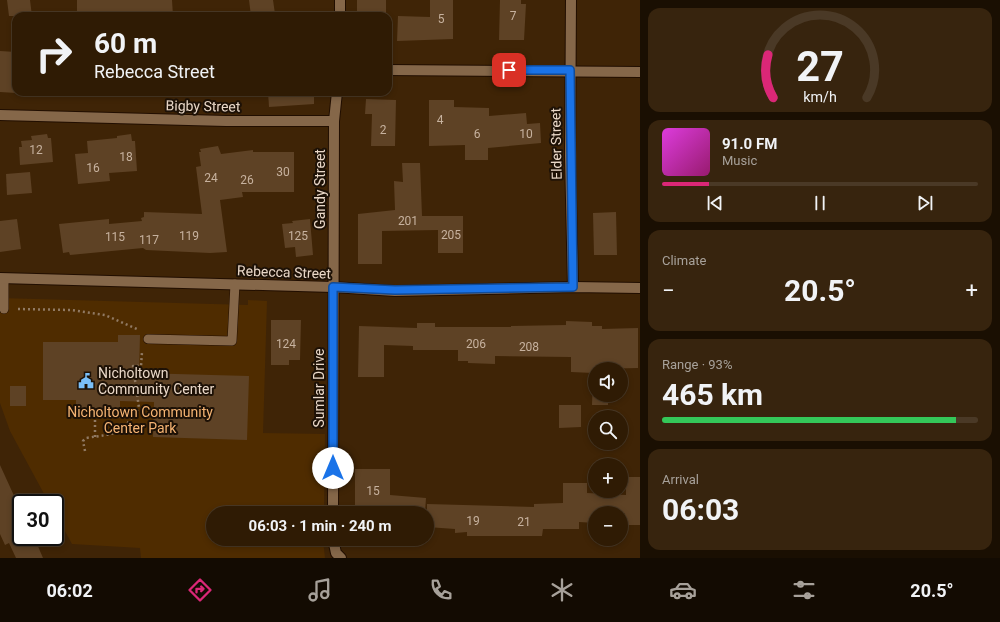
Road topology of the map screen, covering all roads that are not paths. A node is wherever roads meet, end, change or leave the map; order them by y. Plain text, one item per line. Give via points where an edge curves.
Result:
1 (340, 0) edge
2 (571, 0) edge
3 (340, 12) edge
4 (392, 70) edge
5 (570, 70) junction
6 (640, 72) edge
7 (337, 96) edge
8 (0, 115) edge
9 (334, 121) junction
10 (2, 278) edge
11 (234, 284) junction
12 (333, 287) junction
13 (573, 287) junction
14 (640, 288) edge
15 (4, 309) road end
16 (145, 337) road end
17 (333, 506) edge
18 (334, 546) edge
19 (342, 558) edge

1 - 3 street
2 - 5 street, Elder Street
4 - 5 street
5 - 6 street
5 - 13 street, Elder Street
7 - 9 street, Gandy Street
8 - 9 street, Bigby Street
9 - 12 street, Gandy Street
10 - 11 street, Rebecca Street
10 - 15 lane
11 - 12 street, Rebecca Street
11 - 16 lane via 232,341
12 - 13 street, Rebecca Street via 395,290
12 - 17 street, Sumlar Drive
13 - 14 street, Rebecca Street
18 - 19 street via 336,553

